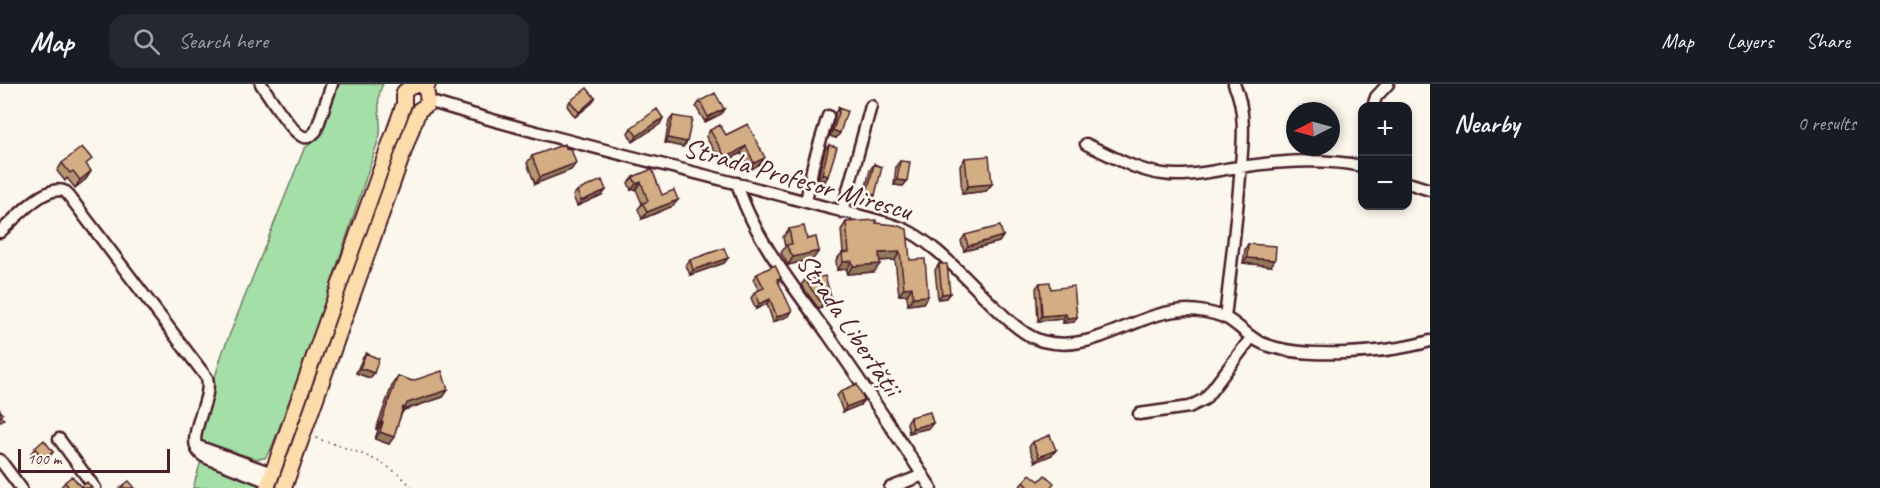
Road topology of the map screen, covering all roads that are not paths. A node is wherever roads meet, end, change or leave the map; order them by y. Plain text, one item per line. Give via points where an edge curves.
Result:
1 (261, 84) edge
2 (332, 84) edge
3 (1234, 84) edge
4 (1388, 84) edge
5 (418, 90) edge
6 (1374, 102) edge
7 (871, 105) dead end
8 (828, 116) dead end
9 (1086, 144) dead end
10 (1358, 165) edge
11 (1240, 167) junction
12 (738, 183) junction
13 (1412, 185) edge
14 (1430, 190) edge
15 (806, 202) junction
16 (842, 212) junction
17 (0, 232) edge
18 (1225, 318) junction
19 (1251, 338) junction
20 (1430, 341) edge
21 (1139, 414) dead end
22 (59, 439) dead end
23 (0, 460) edge
24 (922, 475) junction
25 (270, 481) edge
26 (21, 488) edge
27 (95, 488) edge
28 (284, 488) edge
29 (890, 488) edge
30 (931, 488) edge

1 - 2 street via 293,128 306,138 316,131
3 - 11 street via 1242,117
4 - 6 street
5 - 12 street, Strada Profesor Mirescu via 514,126
5 - 25 main road via 404,92 404,104
5 - 28 main road
7 - 16 street
8 - 15 street
9 - 11 street via 1137,168 1164,175
10 - 11 street via 1311,161
11 - 18 street
12 - 15 street, Strada Profesor Mirescu
12 - 24 street, Strada Libertății via 760,233
13 - 14 street
15 - 16 street, Strada Profesor Mirescu
16 - 18 street, Strada Profesor Mirescu via 901,228 928,244 1008,321 1037,340 1073,345 1167,312 1192,310
17 - 25 street via 53,189 66,192 207,378 208,395 194,438 197,446
18 - 19 street, Strada Profesor Mirescu
19 - 20 street, Strada Profesor Mirescu via 1289,351 1314,353 1384,350
19 - 21 street via 1205,399 1190,406
22 - 27 street
23 - 26 street
24 - 29 street
24 - 30 street, Strada Libertății

